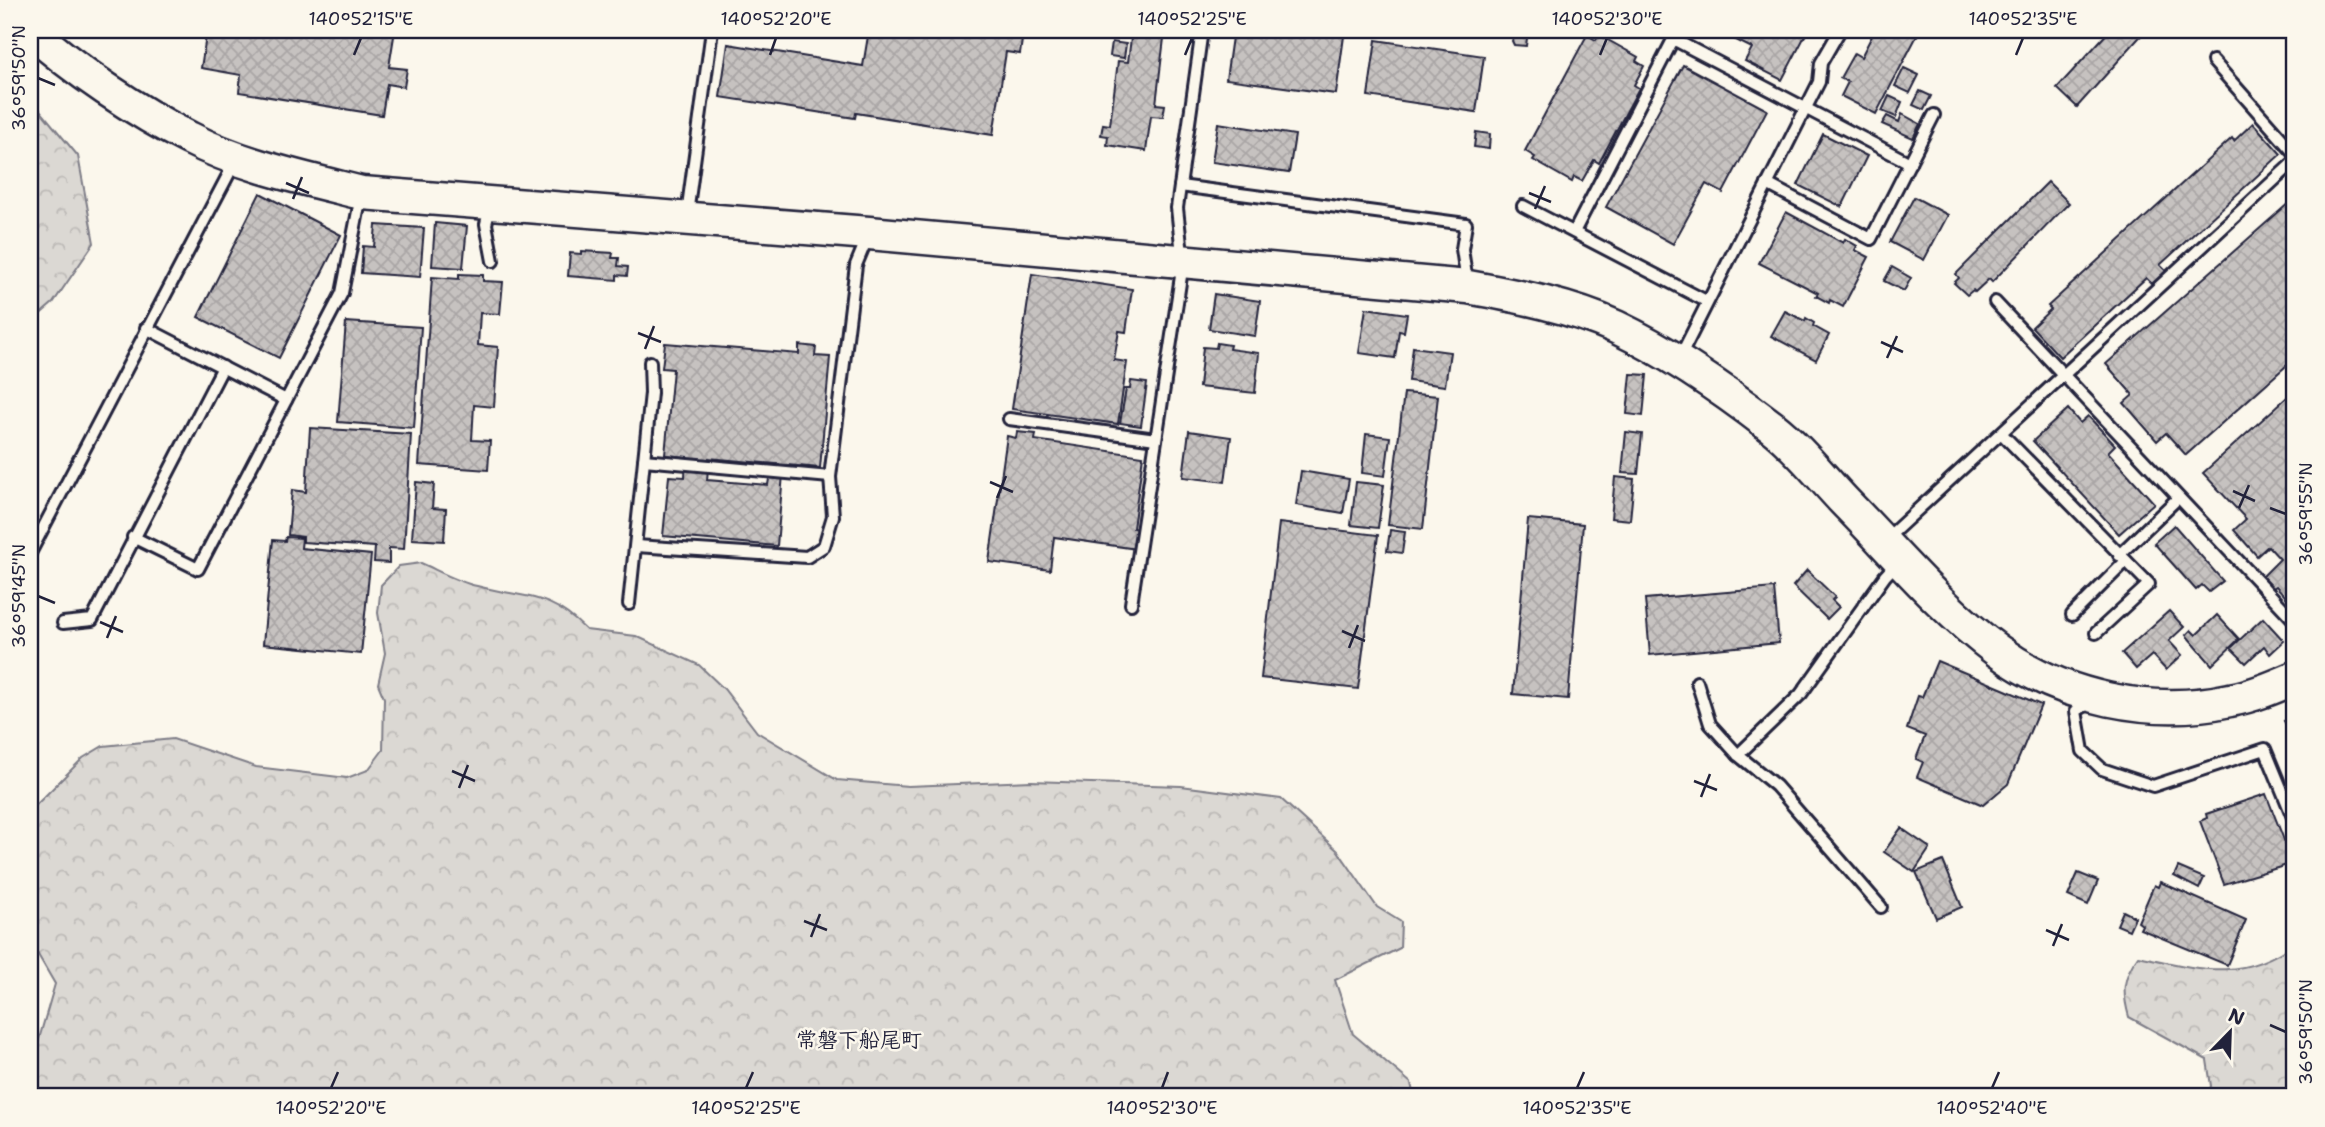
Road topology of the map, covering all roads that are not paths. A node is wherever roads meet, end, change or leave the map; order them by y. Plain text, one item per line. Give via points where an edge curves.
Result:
1 (30, 30) edge
2 (712, 30) edge
3 (1202, 30) edge
4 (1840, 30) edge
5 (1675, 34) edge
6 (2213, 61) dead end
7 (1806, 108) junction
8 (1934, 116) dead end
9 (2295, 155) edge
10 (238, 157) junction
11 (2295, 161) edge
12 (1910, 163) junction
13 (1767, 184) junction
14 (1180, 186) junction
15 (362, 193) junction
16 (491, 204) junction
17 (1523, 206) dead end
18 (686, 220) junction
19 (1574, 232) junction
20 (869, 233) junction
21 (493, 261) dead end
22 (1183, 263) junction
23 (1468, 287) junction
24 (1706, 301) junction
25 (1995, 302) dead end
26 (146, 328) junction
27 (650, 362) dead end
28 (1678, 362) junction
29 (223, 367) junction
30 (2064, 376) junction
31 (286, 400) junction
32 (1009, 419) dead end
33 (2001, 435) junction
34 (1156, 439) junction
35 (644, 460) junction
36 (830, 477) junction
37 (2178, 498) junction
38 (133, 537) junction
39 (636, 546) junction
40 (1891, 551) junction
41 (30, 553) edge
42 (2123, 558) junction
43 (629, 604) dead end
44 (1131, 604) dead end
45 (2071, 615) dead end
46 (2295, 621) edge
47 (63, 623) dead end
48 (2096, 633) dead end
49 (2295, 678) edge
50 (1697, 682) dead end
51 (2099, 697) junction
52 (1738, 755) junction
53 (2295, 822) edge
54 (1881, 907) dead end

1 - 10 street via 105,86 179,132
2 - 18 lane
3 - 14 lane
4 - 7 lane via 1821,64 1819,82
5 - 7 lane
5 - 19 lane
6 - 9 lane
7 - 12 lane
7 - 13 lane
8 - 12 lane
10 - 15 street
10 - 26 lane
11 - 30 lane
12 - 13 lane via 1871,239
13 - 24 lane
14 - 22 lane via 1177,208
14 - 23 lane via 1466,224 1462,250
15 - 16 street
15 - 31 lane via 342,293
16 - 18 street
16 - 21 lane via 486,224
17 - 19 lane
18 - 20 street
19 - 24 lane
20 - 22 street
20 - 36 lane via 856,265
22 - 23 street
22 - 34 lane
23 - 28 street via 1534,299 1615,327
24 - 28 lane
25 - 30 lane
26 - 29 lane
26 - 41 lane
27 - 35 lane
28 - 40 street via 1775,429
29 - 31 lane
29 - 38 lane
30 - 33 lane
30 - 37 lane
31 - 38 lane via 198,569
32 - 34 lane
33 - 40 lane
33 - 42 lane
34 - 44 lane
35 - 36 lane
35 - 39 lane
36 - 39 lane via 833,516 824,546 807,557
37 - 42 lane
37 - 46 lane
38 - 47 lane via 92,620
39 - 43 lane
40 - 51 street via 1997,650 2058,686
40 - 52 lane via 1885,576 1801,694
42 - 45 lane
42 - 48 lane via 2149,584
49 - 51 street via 2216,702 2144,704
50 - 52 lane via 1710,724
51 - 53 lane via 2076,711 2083,751 2102,769 2153,786 2265,749
52 - 54 lane via 1776,786

